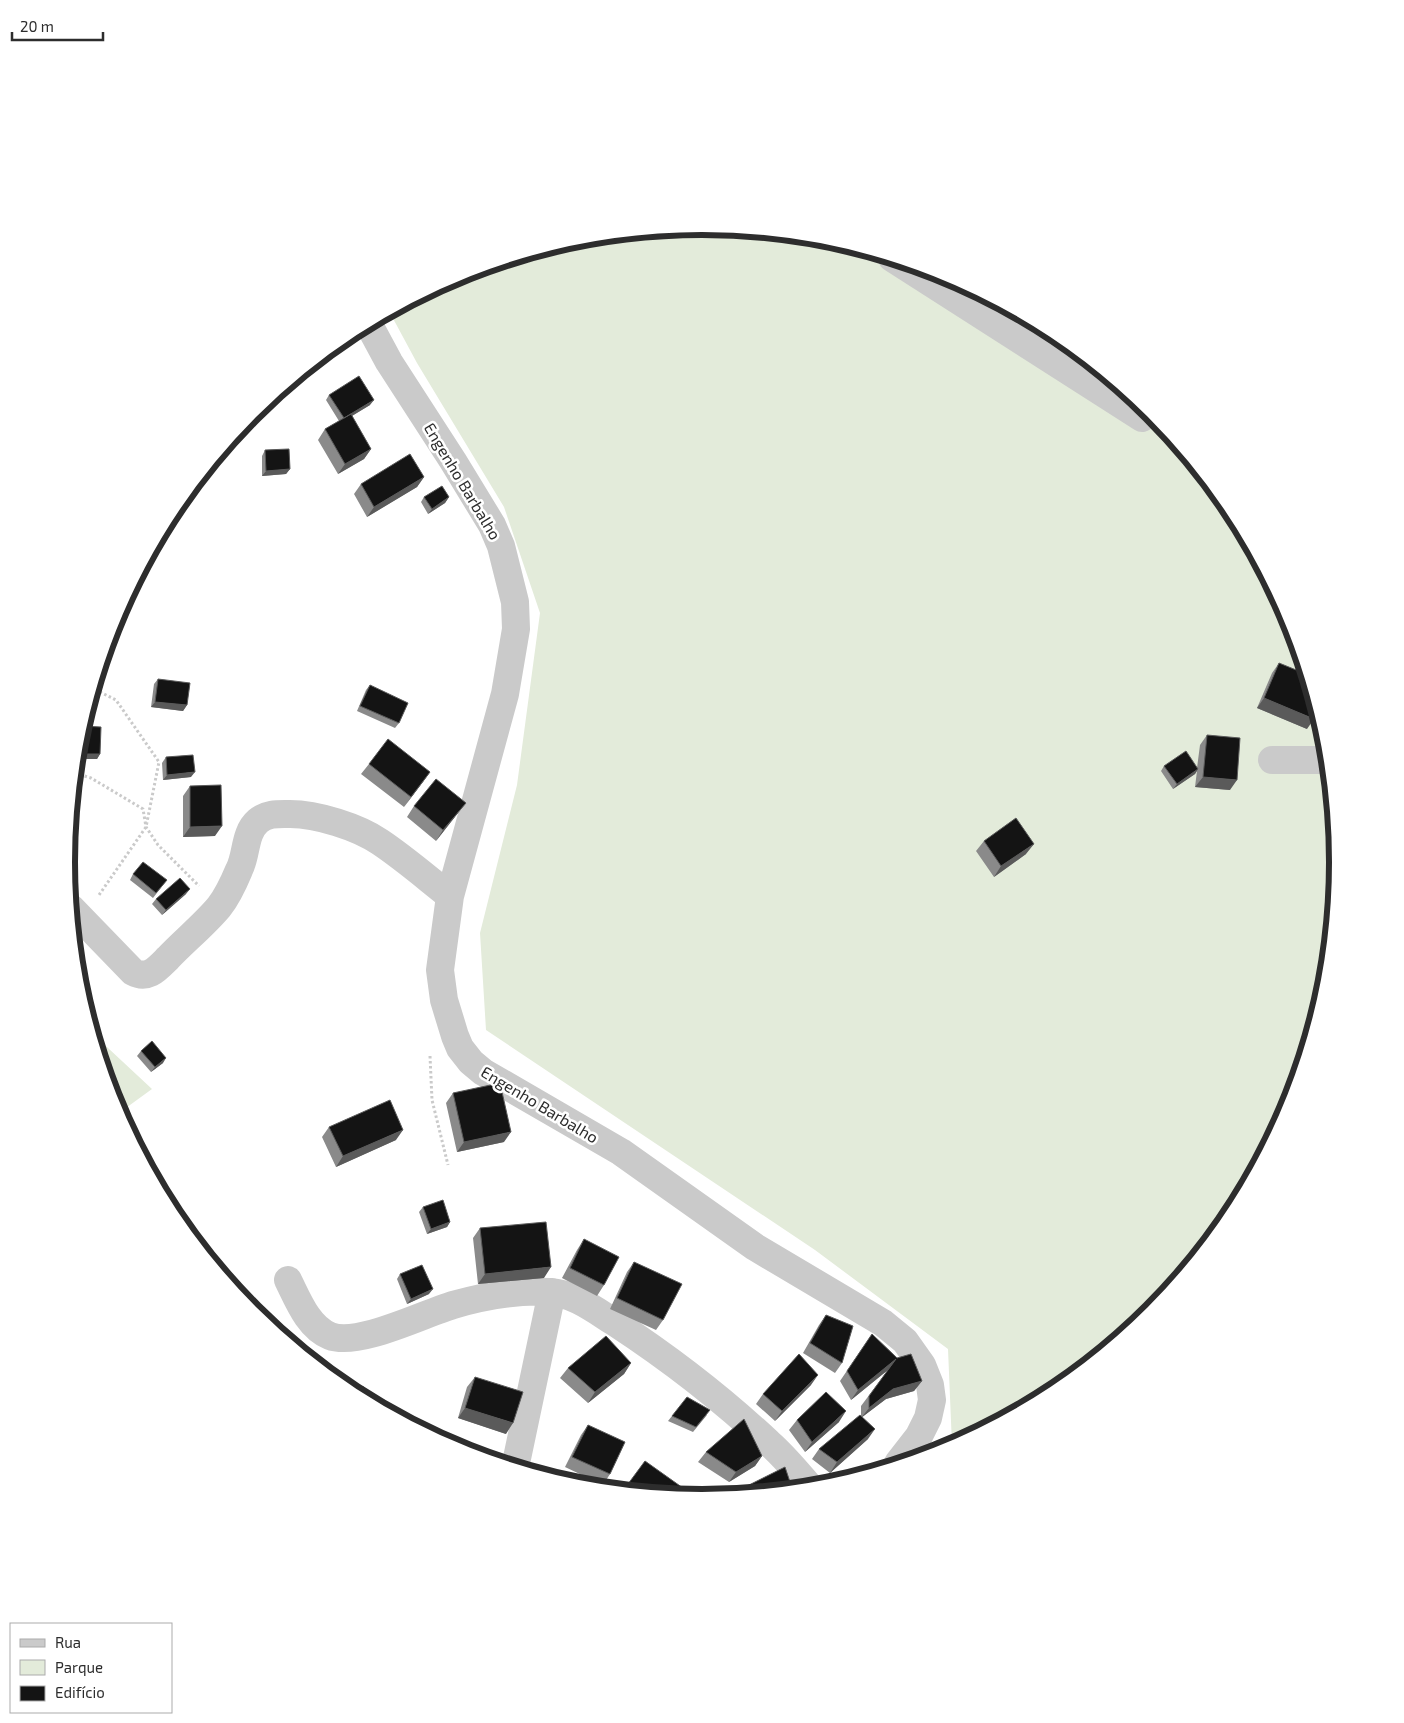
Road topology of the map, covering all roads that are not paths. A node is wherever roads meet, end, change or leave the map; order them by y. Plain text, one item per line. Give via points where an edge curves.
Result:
1 (913, 271) edge
2 (372, 329) edge
3 (1142, 418) dead end
4 (1272, 760) dead end
5 (1321, 760) edge
6 (450, 896) junction
7 (77, 915) edge
8 (288, 1280) dead end
9 (552, 1292) junction
10 (904, 1455) edge
11 (517, 1460) edge
12 (803, 1480) edge

1 - 3 street
2 - 6 street, Engenho Barbalho via 492,525 501,546 515,602 516,629 505,694
4 - 5 street
6 - 7 street via 379,841 343,824 301,814 276,814 261,818 254,825 240,869 219,906 159,967 142,976 132,972
6 - 10 street, Engenho Barbalho via 440,970 454,1036 471,1062 621,1152 755,1247 883,1323 905,1341 922,1365 932,1400 919,1436
8 - 9 street via 311,1322 338,1338 361,1337 454,1305 515,1292
9 - 11 street
9 - 12 street via 594,1310 671,1361 770,1444

